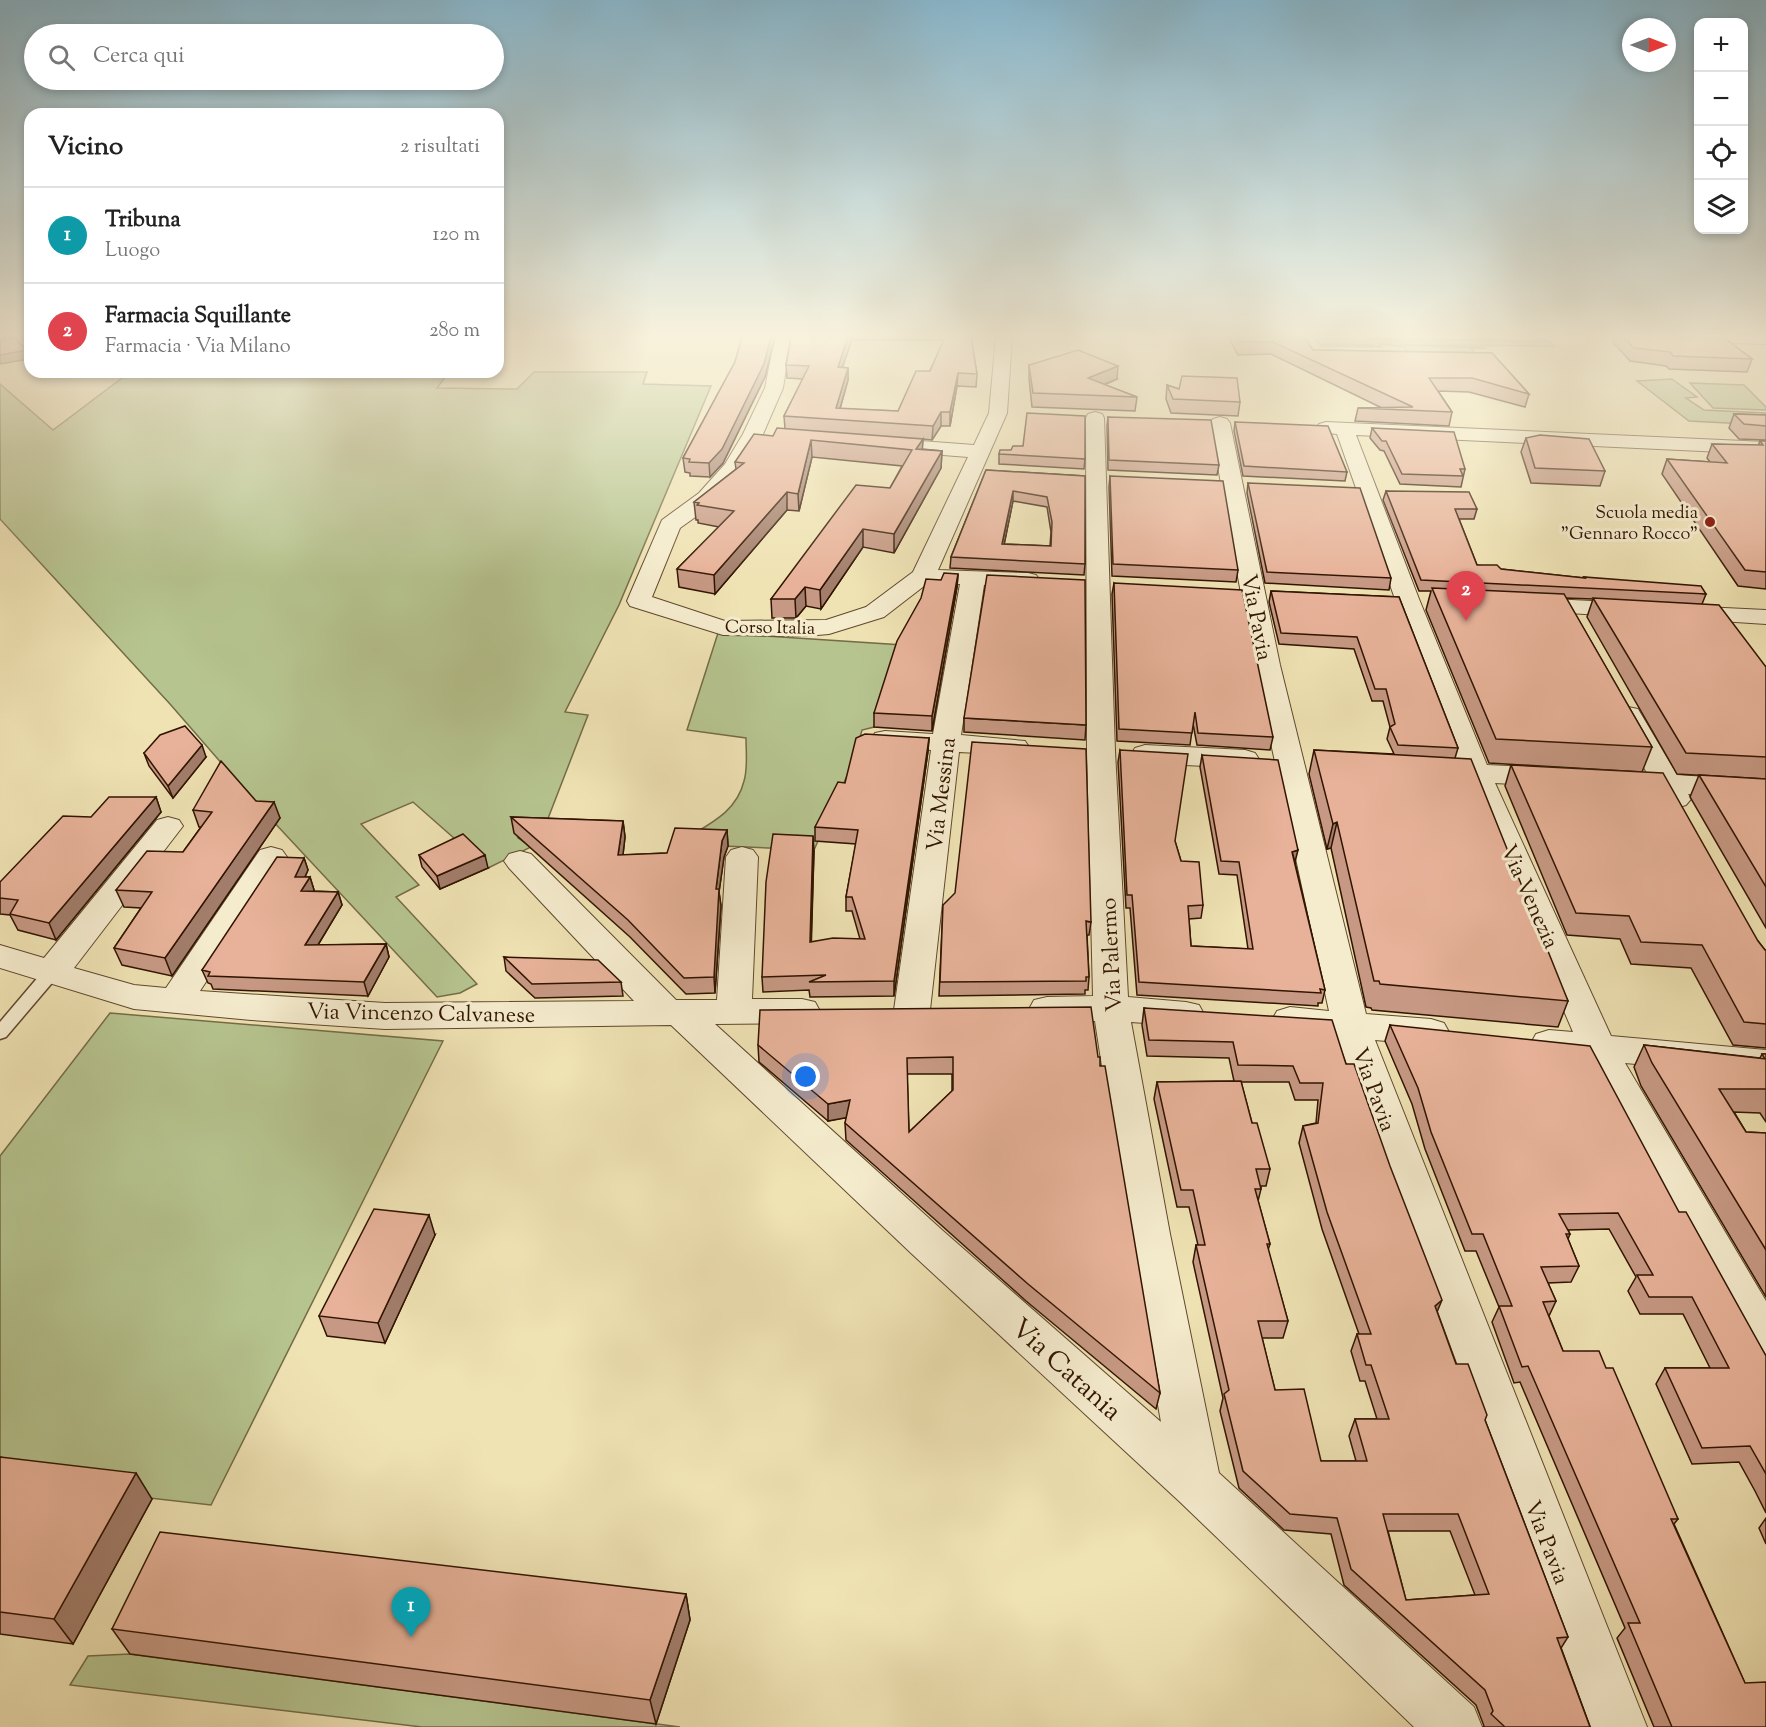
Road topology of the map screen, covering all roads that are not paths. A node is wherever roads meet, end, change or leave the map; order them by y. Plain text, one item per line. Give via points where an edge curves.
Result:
1 (760, 418) edge
2 (1007, 418) edge
3 (1091, 418) edge
4 (1196, 422) edge
5 (1312, 427) edge
6 (1344, 428) junction
7 (752, 435) junction
8 (776, 436) edge
9 (857, 442) edge
10 (1766, 448) edge
11 (977, 462) junction
12 (995, 473) edge
13 (1074, 476) edge
14 (1096, 478) junction
15 (1119, 479) edge
16 (1211, 484) edge
17 (1233, 485) junction
18 (1255, 486) edge
19 (1344, 491) edge
20 (1367, 492) junction
21 (1391, 493) edge
22 (923, 576) junction
23 (973, 578) junction
24 (1088, 583) junction
25 (1509, 604) edge
26 (1566, 607) junction
27 (1720, 615) junction
28 (1766, 617) edge
29 (1584, 638) edge
30 (1740, 641) edge
31 (1614, 690) edge
32 (866, 738) edge
33 (946, 742) junction
34 (1037, 748) edge
35 (1091, 751) junction
36 (1300, 762) junction
37 (1432, 770) edge
38 (1476, 772) junction
39 (1572, 778) edge
40 (1608, 780) edge
41 (1667, 784) junction
42 (1766, 790) edge
43 (168, 826) dead end
44 (1691, 826) edge
45 (271, 857) dead end
46 (742, 857) dead end
47 (520, 861) dead end
48 (0, 956) edge
49 (51, 973) junction
50 (176, 1001) junction
51 (1111, 1008) junction
52 (1017, 1009) edge
53 (912, 1010) junction
54 (947, 1010) edge
55 (829, 1011) edge
56 (876, 1011) edge
57 (673, 1012) junction
58 (734, 1012) junction
59 (1224, 1016) edge
60 (1258, 1018) edge
61 (1350, 1023) junction
62 (0, 1033) edge
63 (1461, 1035) edge
64 (1518, 1040) edge
65 (1598, 1048) junction
66 (1766, 1064) edge
67 (1766, 1342) edge
68 (1197, 1485) junction
69 (1454, 1727) edge
70 (1619, 1727) edge

1 - 7 street, Corso Italia
2 - 11 street, Corso Italia
3 - 14 street, Via Palermo via 1103,418
4 - 17 street, Via Pavia via 1230,424
5 - 6 street
6 - 10 street
6 - 20 street, Via Venezia
7 - 8 street
7 - 22 street, Corso Italia via 733,467 707,498 670,525 639,601 723,628 829,627 875,612
9 - 11 street
11 - 12 street
11 - 22 street, Corso Italia
13 - 14 street
14 - 15 street
14 - 24 street, Via Palermo
16 - 17 street
17 - 18 street
17 - 36 street, Via Pavia via 1252,591
19 - 20 street
20 - 21 street
20 - 38 street, Via Venezia
22 - 23 street
23 - 24 street
23 - 33 street, Via Messina
24 - 35 street, Via Palermo
25 - 26 street
26 - 27 street
26 - 29 street
27 - 28 street
27 - 30 street
31 - 41 street
32 - 33 street
33 - 34 street
33 - 53 street, Via Messina
35 - 36 street
35 - 51 street, Via Palermo
36 - 61 street, Via Pavia
37 - 38 street
38 - 39 street
38 - 65 street, Via Venezia
40 - 41 street
41 - 42 street
41 - 44 street
43 - 49 street
45 - 50 street
46 - 58 street
47 - 57 street
48 - 49 street, Via Vincenzo Calvanese
49 - 50 street, Via Vincenzo Calvanese via 134,997
49 - 62 lane
50 - 57 street, Via Vincenzo Calvanese via 385,1016
51 - 52 street
51 - 59 street
51 - 68 street, Via Palermo
53 - 54 street
53 - 56 street
55 - 58 street, Via Vincenzo Calvanese
57 - 58 street, Via Vincenzo Calvanese
57 - 68 street, Via Catania
60 - 61 street
61 - 63 street
61 - 70 street, Via Pavia
64 - 65 street
65 - 66 street
65 - 67 street, Via Venezia
68 - 69 street, Via Catania

